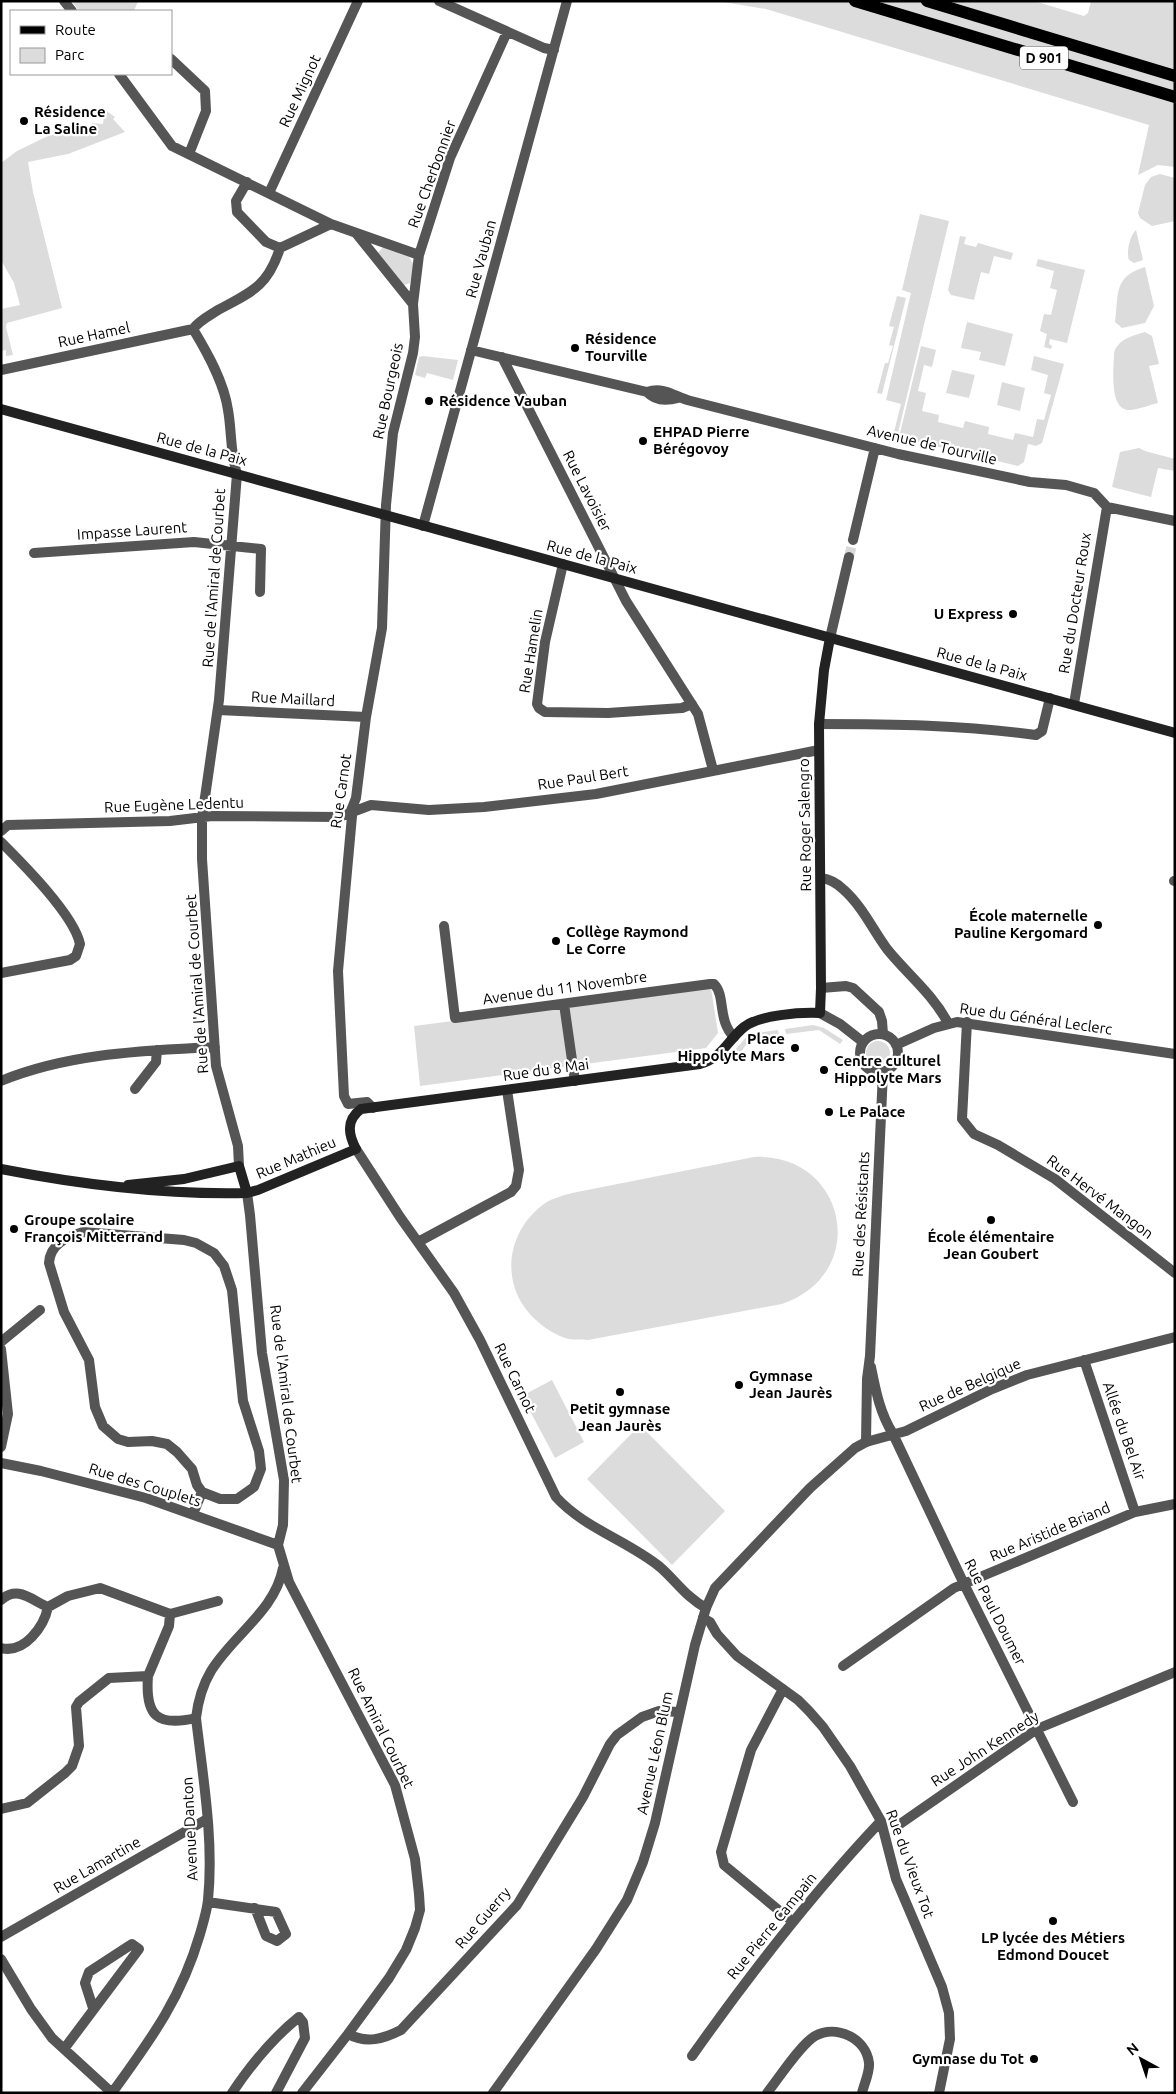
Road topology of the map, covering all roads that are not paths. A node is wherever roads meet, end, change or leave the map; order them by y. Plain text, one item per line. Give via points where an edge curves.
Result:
1 (358, 1) edge
2 (439, 1) edge
3 (567, 1) edge
4 (855, 1) edge
5 (927, 1) edge
6 (507, 32) junction
7 (554, 50) junction
8 (172, 60) edge
9 (120, 75) edge
10 (1175, 76) edge
11 (1175, 97) edge
12 (189, 154) junction
13 (247, 182) junction
14 (269, 193) junction
15 (331, 224) junction
16 (356, 233) junction
17 (280, 248) junction
18 (420, 255) junction
19 (413, 304) junction
20 (193, 328) junction
21 (471, 350) junction
22 (502, 357) junction
23 (1, 370) edge
24 (1, 409) edge
25 (875, 448) junction
26 (236, 474) junction
27 (1107, 507) junction
28 (386, 515) junction
29 (1175, 521) edge
30 (423, 526) junction
31 (853, 540) tunnel mouth
32 (231, 546) junction
33 (34, 553) dead end
34 (849, 557) tunnel mouth
35 (563, 564) junction
36 (614, 578) junction
37 (260, 592) dead end
38 (830, 638) junction
39 (1050, 698) junction
40 (692, 704) junction
41 (1074, 704) junction
42 (218, 710) junction
43 (366, 717) junction
44 (819, 724) junction
45 (1175, 733) edge
46 (819, 750) junction
47 (713, 770) junction
48 (350, 813) junction
49 (202, 818) junction
50 (1, 831) edge
51 (1, 842) edge
52 (820, 878) junction
53 (444, 926) dead end
54 (1, 973) edge
55 (821, 988) junction
56 (564, 1004) junction
57 (820, 1013) junction
58 (966, 1022) junction
59 (948, 1023) junction
60 (883, 1034) junction
61 (734, 1037) junction
62 (863, 1042) junction
63 (896, 1045) junction
64 (215, 1047) junction
65 (157, 1050) junction
66 (1175, 1054) edge
67 (883, 1072) junction
68 (1, 1081) edge
69 (575, 1081) junction
70 (135, 1089) dead end
71 (507, 1090) junction
72 (372, 1108) junction
73 (353, 1115) joint
74 (356, 1149) junction
75 (239, 1166) junction
76 (1, 1168) edge
77 (116, 1187) junction
78 (247, 1193) junction
79 (418, 1242) junction
80 (1175, 1273) edge
81 (40, 1310) dead end
82 (1175, 1337) edge
83 (1, 1342) edge
84 (1, 1349) edge
85 (870, 1356) junction
86 (1084, 1360) junction
87 (3, 1386) edge
88 (893, 1434) junction
89 (866, 1442) junction
90 (1, 1447) edge
91 (1, 1463) edge
92 (202, 1492) junction
93 (1175, 1504) edge
94 (1135, 1512) junction
95 (193, 1514) junction
96 (278, 1545) junction
97 (283, 1567) junction
98 (964, 1584) junction
99 (1, 1600) edge
100 (218, 1601) dead end
101 (48, 1607) junction
102 (704, 1613) junction
103 (170, 1614) junction
104 (1, 1648) edge
105 (843, 1666) dead end
106 (1175, 1672) edge
107 (148, 1676) junction
108 (783, 1690) junction
109 (679, 1712) junction
110 (196, 1718) junction
111 (1037, 1729) junction
112 (1073, 1802) dead end
113 (1, 1809) edge
114 (207, 1819) junction
115 (881, 1821) junction
116 (900, 1824) dead end
117 (208, 1902) junction
118 (255, 1908) dead end
119 (793, 1922) junction
120 (1, 1937) edge
121 (1, 1959) edge
122 (93, 2008) junction
123 (348, 2034) junction
124 (64, 2049) junction
125 (692, 2056) dead end
126 (112, 2093) edge
127 (232, 2093) edge
128 (276, 2093) edge
129 (302, 2093) edge
130 (493, 2093) edge
131 (767, 2093) edge
132 (862, 2093) edge
133 (940, 2093) edge

1 - 14 street, Rue Mignot
2 - 6 street
3 - 7 street, Rue Vauban
4 - 11 main road, D 901
5 - 10 main road, D 901
6 - 7 street
6 - 18 street, Rue Cherbonnier via 450,158
7 - 21 street, Rue Vauban
8 - 12 street via 205,91 206,111
9 - 12 street via 172,146
12 - 13 street
13 - 14 street
13 - 17 street via 236,200 237,212 266,242
14 - 15 street
15 - 16 street
15 - 17 street
16 - 18 street
16 - 19 street
17 - 20 street via 264,282
18 - 19 street, Rue Cherbonnier
19 - 28 street, Rue Bourgeois via 413,354 393,433
20 - 23 street, Rue Hamel
20 - 26 street, Rue de l'Amiral de Courbet via 223,392
21 - 22 street, Avenue de Tourville
21 - 30 street, Rue Vauban
22 - 25 street, Avenue de Tourville via 647,392 661,400 678,398
22 - 36 street, Rue Lavoisier
24 - 26 main road, Rue de la Paix
25 - 27 street, Avenue de Tourville via 1030,482 1066,485 1094,493
25 - 31 street
26 - 28 main road, Rue de la Paix
26 - 32 street, Rue de l'Amiral de Courbet
27 - 29 street, Avenue de Tourville
27 - 41 street, Rue du Docteur Roux
28 - 30 main road, Rue de la Paix
28 - 43 street, Rue Carnot via 384,610
30 - 35 main road, Rue de la Paix
32 - 33 street, Impasse Laurent via 194,542
32 - 37 street, Impasse Laurent via 261,549
32 - 42 street, Rue de l'Amiral de Courbet
34 - 38 street
35 - 36 main road, Rue de la Paix
35 - 40 street, Rue Hamelin via 545,642 539,708 545,712 608,713 682,708
36 - 38 main road, Rue de la Paix
36 - 40 street, Rue Lavoisier
38 - 39 main road, Rue de la Paix
38 - 44 main road, Rue Roger Salengro
39 - 41 main road, Rue de la Paix
39 - 44 street via 1042,731 1036,735 931,724
40 - 47 street, Rue Lavoisier via 701,721
41 - 45 main road, Rue de la Paix
42 - 43 street, Rue Maillard
42 - 49 street, Rue de l'Amiral de Courbet
43 - 48 street, Rue Carnot via 356,798
44 - 46 main road, Rue Roger Salengro
46 - 47 street, Rue Paul Bert
46 - 52 main road, Rue Roger Salengro
47 - 48 street, Rue Paul Bert via 578,796 429,810 371,805
48 - 49 street, Rue Eugène Ledentu via 339,817
48 - 72 street, Rue Carnot via 338,971 344,1096 348,1104 367,1102
49 - 50 street, Rue Eugène Ledentu via 8,825
49 - 64 street, Rue de l'Amiral de Courbet
51 - 54 street via 58,906 80,944 76,956 70,960
52 - 55 main road, Rue Roger Salengro
52 - 59 street via 832,881 853,899 888,949 938,1004
53 - 56 street, Avenue du 11 Novembre via 455,1018
55 - 57 main road, Rue Roger Salengro
55 - 60 street via 852,988 879,1012
56 - 61 street, Avenue du 11 Novembre via 714,984 719,990 724,1024
56 - 69 street
57 - 61 main road via 757,1020
57 - 62 street
58 - 59 street, Rue du Général Leclerc
58 - 66 street, Rue du Général Leclerc
58 - 80 street, Rue Hervé Mangon via 962,1119 974,1134 1055,1179
59 - 63 street, Rue du Général Leclerc
60 - 62 street via 872,1035
60 - 63 street
61 - 69 main road, Rue du 8 Mai via 718,1056 706,1062
62 - 67 street via 859,1055 865,1067 877,1073
63 - 67 street via 896,1062
64 - 65 street
64 - 75 street, Rue de l'Amiral de Courbet via 220,1084 238,1146
65 - 68 street via 53,1063
65 - 70 street via 156,1062
67 - 85 street, Rue des Résistants
69 - 71 main road, Rue du 8 Mai
71 - 72 main road, Rue du 8 Mai
71 - 79 street via 519,1170 516,1186 511,1192
72 - 73 main road, Rue du 8 Mai via 361,1109
73 - 74 main road, Rue Carnot via 351,1134
74 - 78 main road, Rue Mathieu
74 - 79 street, Rue Carnot
75 - 77 main road via 184,1179
75 - 78 main road, Rue de l'Amiral de Courbet
76 - 77 main road via 64,1181
77 - 78 main road via 146,1191
78 - 96 street, Rue de l'Amiral de Courbet via 262,1353 284,1480 283,1525
79 - 102 street, Rue Carnot via 454,1293 480,1340 556,1497 572,1512 660,1567
81 - 83 street
82 - 86 street, Rue de Belgique
84 - 87 street
85 - 88 street, Rue des Résistants via 878,1403
85 - 89 street, Rue des Résistants via 866,1379
86 - 88 street, Rue de Belgique via 1027,1375
86 - 94 street, Allée du Bel Air
87 - 90 street via 8,1414
88 - 89 street, Rue de Belgique
88 - 98 street, Rue Paul Doumer
89 - 102 street, Avenue Léon Blum via 829,1470 750,1549 722,1579
91 - 95 street, Rue des Couplets via 106,1488
92 - 92 street via 220,1499 237,1499 254,1487 261,1469 259,1451 243,1401 232,1290 224,1266 214,1253 184,1240 83,1232 69,1236 54,1248 50,1263 64,1312 89,1360 102,1426 118,1439 161,1442 172,1447 185,1460
92 - 95 street
93 - 94 street, Rue Aristide Briand
94 - 98 street, Rue Aristide Briand
95 - 96 street, Rue des Couplets
96 - 97 street, Rue Amiral Courbet
97 - 110 street, Avenue Danton via 281,1579 270,1599 211,1670 198,1700
97 - 123 street, Rue Amiral Courbet via 392,1779 415,1858 420,1910 415,1928 389,1978
98 - 105 street, Rue Aristide Briand
98 - 111 street, Rue Paul Doumer
99 - 101 street via 18,1592
100 - 103 street
101 - 103 street via 68,1596 100,1588
101 - 104 street via 43,1623 24,1643
102 - 108 street, Rue du Vieux Tot via 737,1656
102 - 109 street, Avenue Léon Blum
103 - 107 street via 169,1626
106 - 111 street, Rue John Kennedy
107 - 110 street via 147,1699 156,1713 170,1722
107 - 113 street via 109,1678 79,1702 76,1713 80,1746 72,1766 27,1803
108 - 115 street, Rue du Vieux Tot via 809,1710 838,1748
108 - 119 street via 752,1750 721,1852 724,1865
109 - 123 street, Rue Guerry via 659,1711 642,1717 617,1735 517,1905 401,2030 376,2039 359,2040
109 - 130 street, Avenue Léon Blum via 655,1823 627,1900
110 - 114 street, Avenue Danton
111 - 112 street, Rue Paul Doumer
111 - 116 street, Rue John Kennedy
114 - 117 street, Avenue Danton via 210,1858
114 - 120 street, Rue Lamartine
115 - 119 street, Rue Pierre Campain
115 - 133 street, Rue du Vieux Tot via 896,1879 942,1987 949,2013 950,2039
117 - 118 street
117 - 126 street, Avenue Danton via 193,1957 179,1992 144,2050
119 - 125 street, Rue Pierre Campain
121 - 124 street via 30,2009
122 - 122 street via 85,1983 89,1972 132,1944 139,1949
122 - 124 street
123 - 129 street
124 - 126 street
127 - 128 street via 299,2017 306,2030 305,2038
131 - 132 street via 806,2044 815,2036 835,2031 852,2037 867,2056 869,2069

